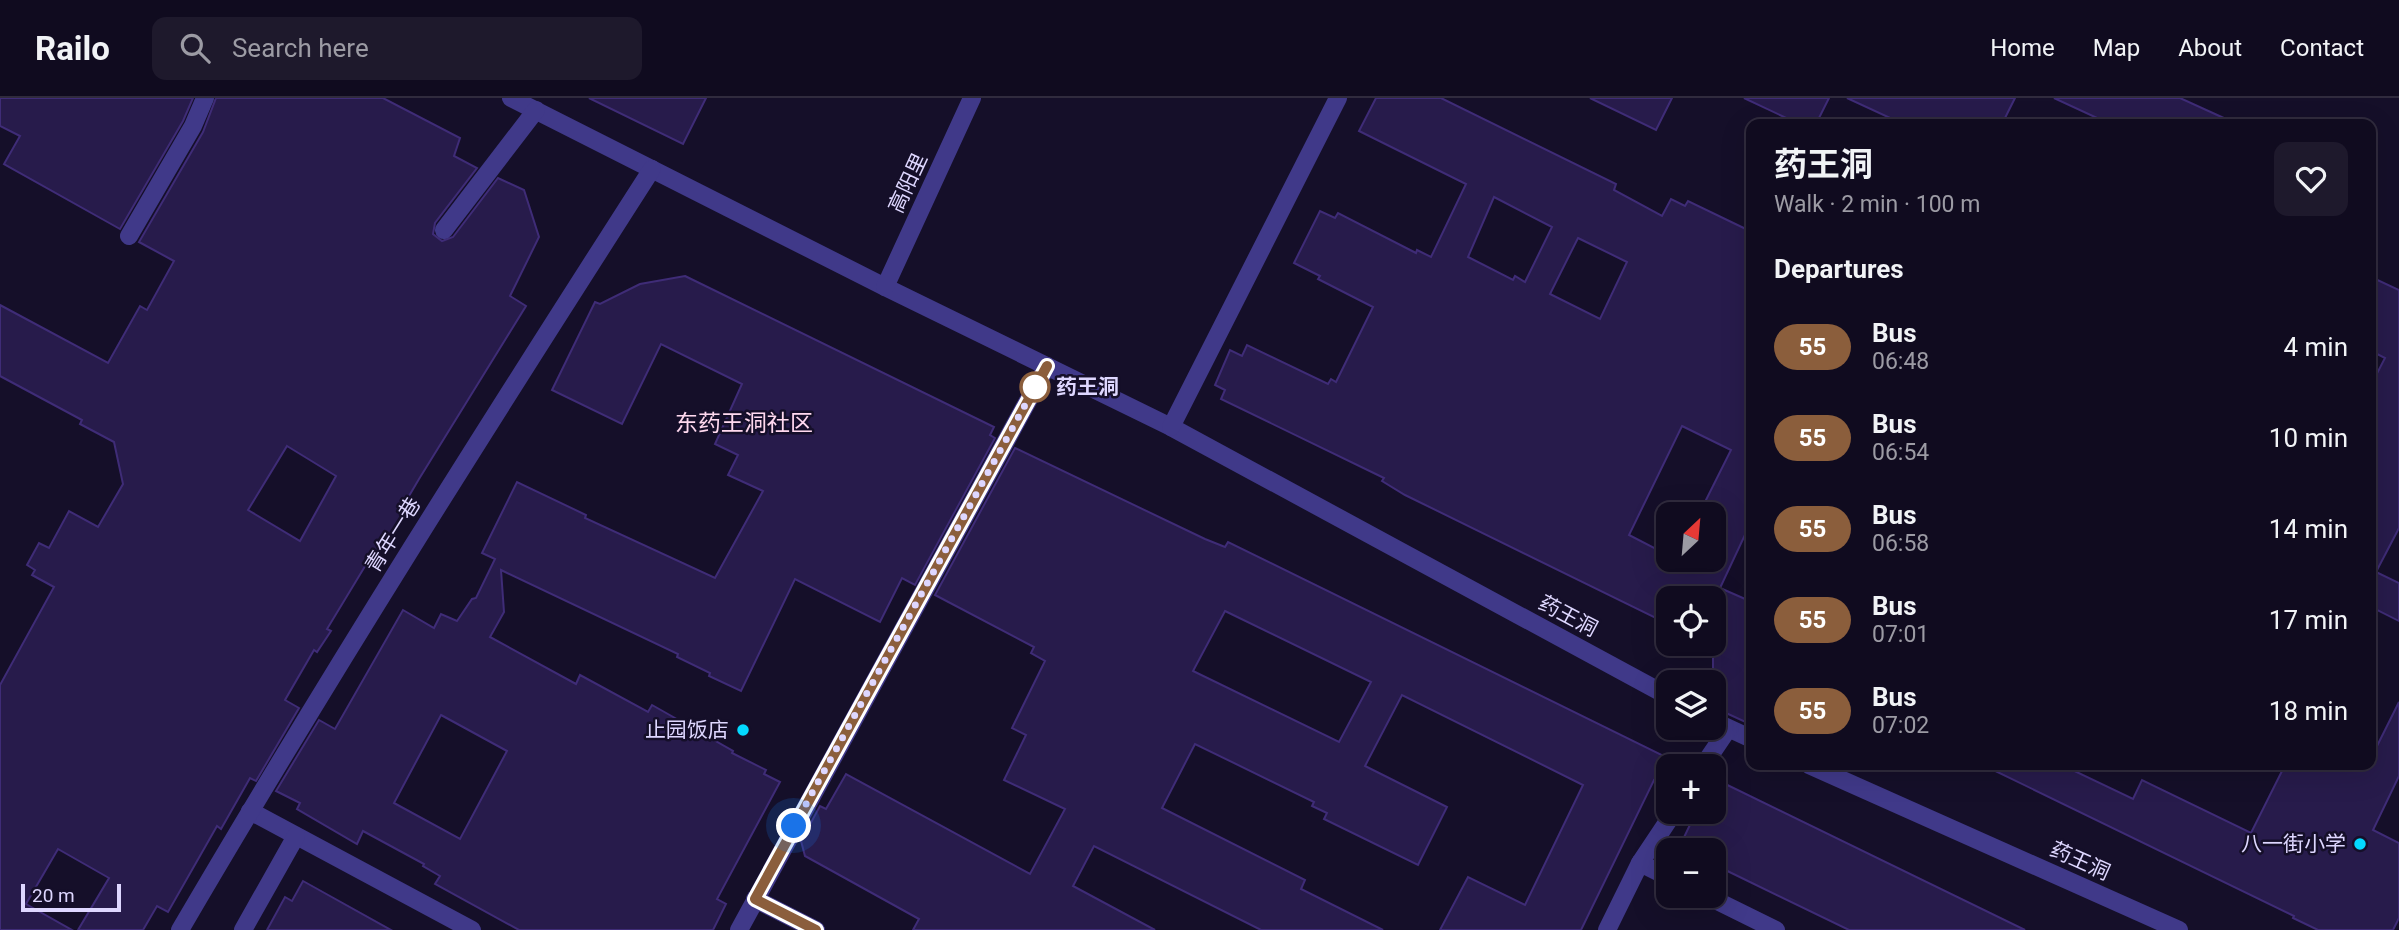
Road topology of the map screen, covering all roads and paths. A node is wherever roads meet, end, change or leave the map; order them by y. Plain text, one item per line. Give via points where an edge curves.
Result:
1 (205, 98) edge
2 (512, 98) edge
3 (972, 98) edge
4 (1338, 98) edge
5 (536, 110) junction
6 (652, 169) junction
7 (444, 230) dead end
8 (129, 236) dead end
9 (886, 287) junction
10 (1047, 366) junction
11 (1171, 427) junction
12 (1656, 690) edge
13 (1726, 726) edge
14 (1746, 736) edge
15 (1820, 770) edge
16 (250, 811) junction
17 (1666, 824) edge
18 (296, 836) junction
19 (1640, 863) junction
20 (1656, 871) edge
21 (755, 899) junction
22 (1726, 905) edge
23 (180, 930) edge
24 (243, 930) edge
25 (472, 930) edge
26 (738, 930) edge
27 (816, 930) edge
28 (1607, 930) edge
29 (1776, 930) edge
30 (2179, 930) edge

1 - 8 street
2 - 5 street, 药王洞
3 - 9 street, 高阳里
4 - 11 street
5 - 6 street, 药王洞
5 - 7 street
6 - 9 street, 药王洞
6 - 16 street, 青年一巷
9 - 10 street, 药王洞
10 - 11 street, 药王洞
10 - 21 street
11 - 12 street, 药王洞
13 - 14 street
15 - 30 street, 药王洞
16 - 18 street
16 - 23 street, 青年一巷
17 - 19 street
18 - 24 street
18 - 25 street
19 - 20 street
19 - 28 street
21 - 26 street
21 - 27 street
22 - 29 street

